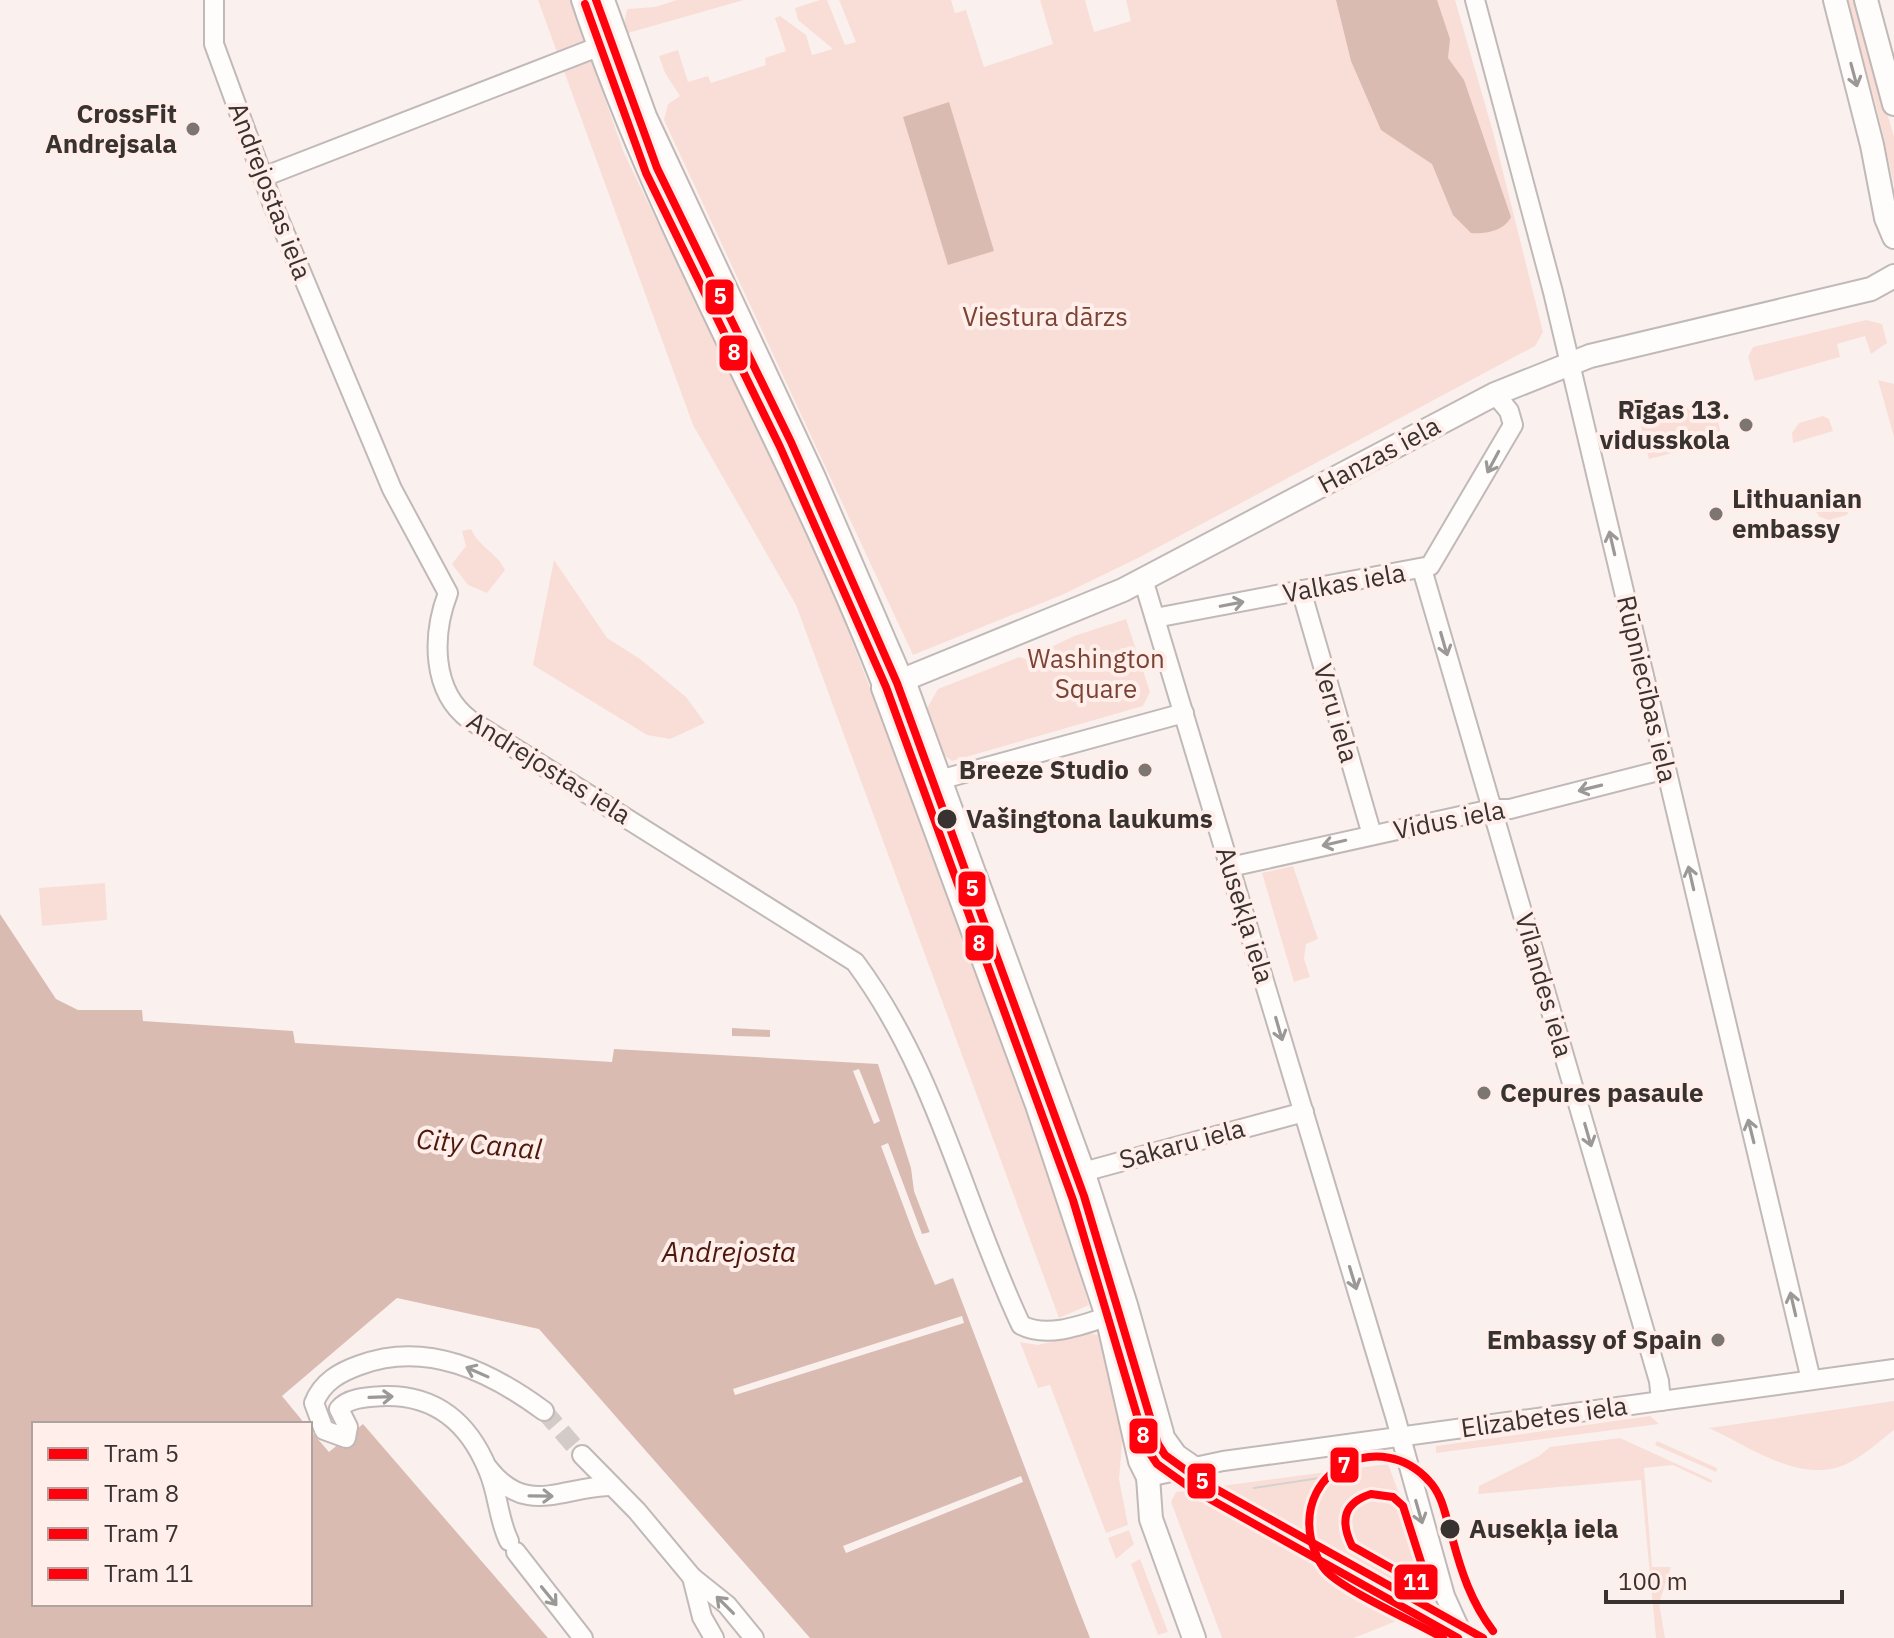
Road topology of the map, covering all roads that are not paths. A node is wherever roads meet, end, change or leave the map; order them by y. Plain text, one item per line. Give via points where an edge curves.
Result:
1 (214, 0) edge
2 (581, 0) edge
3 (1475, 0) edge
4 (1835, 0) edge
5 (1866, 0) edge
6 (608, 3) edge
7 (590, 26) junction
8 (590, 50) dead end
9 (1894, 104) edge
10 (263, 177) junction
11 (1894, 237) edge
12 (1894, 276) edge
13 (1569, 362) junction
14 (1495, 394) junction
15 (1422, 569) junction
16 (1143, 579) junction
17 (1301, 590) junction
18 (1155, 618) junction
19 (893, 684) junction
20 (1184, 713) junction
21 (1666, 769) junction
22 (930, 783) junction
23 (1492, 809) junction
24 (1372, 835) junction
25 (1230, 867) junction
26 (1304, 1112) junction
27 (1083, 1171) junction
28 (1061, 1178) junction
29 (1117, 1313) junction
30 (1894, 1369) edge
31 (1811, 1380) junction
32 (1661, 1401) junction
33 (544, 1411) tunnel mouth
34 (1162, 1433) junction
35 (1400, 1436) junction
36 (582, 1455) tunnel mouth
37 (484, 1463) junction
38 (1193, 1465) junction
39 (1148, 1477) junction
40 (609, 1486) junction
41 (692, 1577) junction
42 (583, 1638) edge
43 (714, 1638) edge
44 (754, 1638) edge
45 (1194, 1638) edge
46 (1464, 1638) edge

1 - 10 street, Andrejostas iela via 214,44
2 - 7 street
3 - 13 street, Rūpniecības iela
4 -> 11 main road
5 - 9 main road
6 - 7 street via 603,22
6 - 19 street via 647,116 822,489
7 - 19 street via 641,160
8 - 10 street
10 - 29 street, Andrejostas iela via 357,411 448,593 437,640 441,675 457,710 855,962 876,990 925,1083 1021,1325 1044,1332
12 - 13 main road, Hanzas iela via 1871,289
13 - 14 main road, Hanzas iela
21 -> 13 street, Rūpniecības iela
14 -> 15 street, Valkas iela via 1513,425 1438,558
14 - 16 main road, Hanzas iela
15 - 17 street, Valkas iela
15 -> 23 street, Vīlandes iela
16 - 18 street, Ausekļa iela
16 - 19 main road, Hanzas iela
18 -> 17 street, Valkas iela
17 - 24 street, Veru iela
18 - 20 street, Ausekļa iela
19 - 22 main road
20 - 22 street
20 - 25 street, Ausekļa iela
21 -> 23 street, Vidus iela via 1510,809
31 -> 21 street, Rūpniecības iela
22 - 27 main road
22 - 28 main road
23 - 24 street, Vidus iela
23 -> 32 street, Vīlandes iela
24 -> 25 street, Vidus iela
25 -> 26 street, Ausekļa iela
26 - 27 street, Sakaru iela
26 -> 35 street, Ausekļa iela
27 - 28 street, Sakaru iela
27 - 29 main road
28 - 29 main road
29 - 34 main road
29 - 39 main road via 1140,1461
30 - 31 street, Elizabetes iela
31 - 32 street, Elizabetes iela
32 - 35 street, Elizabetes iela
33 -> 37 street via 506,1385 425,1355 371,1361 347,1370 319,1392 314,1403 324,1430 346,1438 340,1405 387,1396 429,1401 448,1411
34 - 38 street
34 - 39 main road
35 - 38 street, Elizabetes iela
35 -> 46 street, Ausekļa iela via 1447,1604
36 - 40 street
37 -> 40 street via 512,1490 529,1496
37 -> 42 street via 512,1547
38 - 39 street, Elizabetes iela
39 - 45 main road via 1151,1519
40 - 41 street
41 - 43 street via 702,1617
44 -> 41 street via 727,1605

